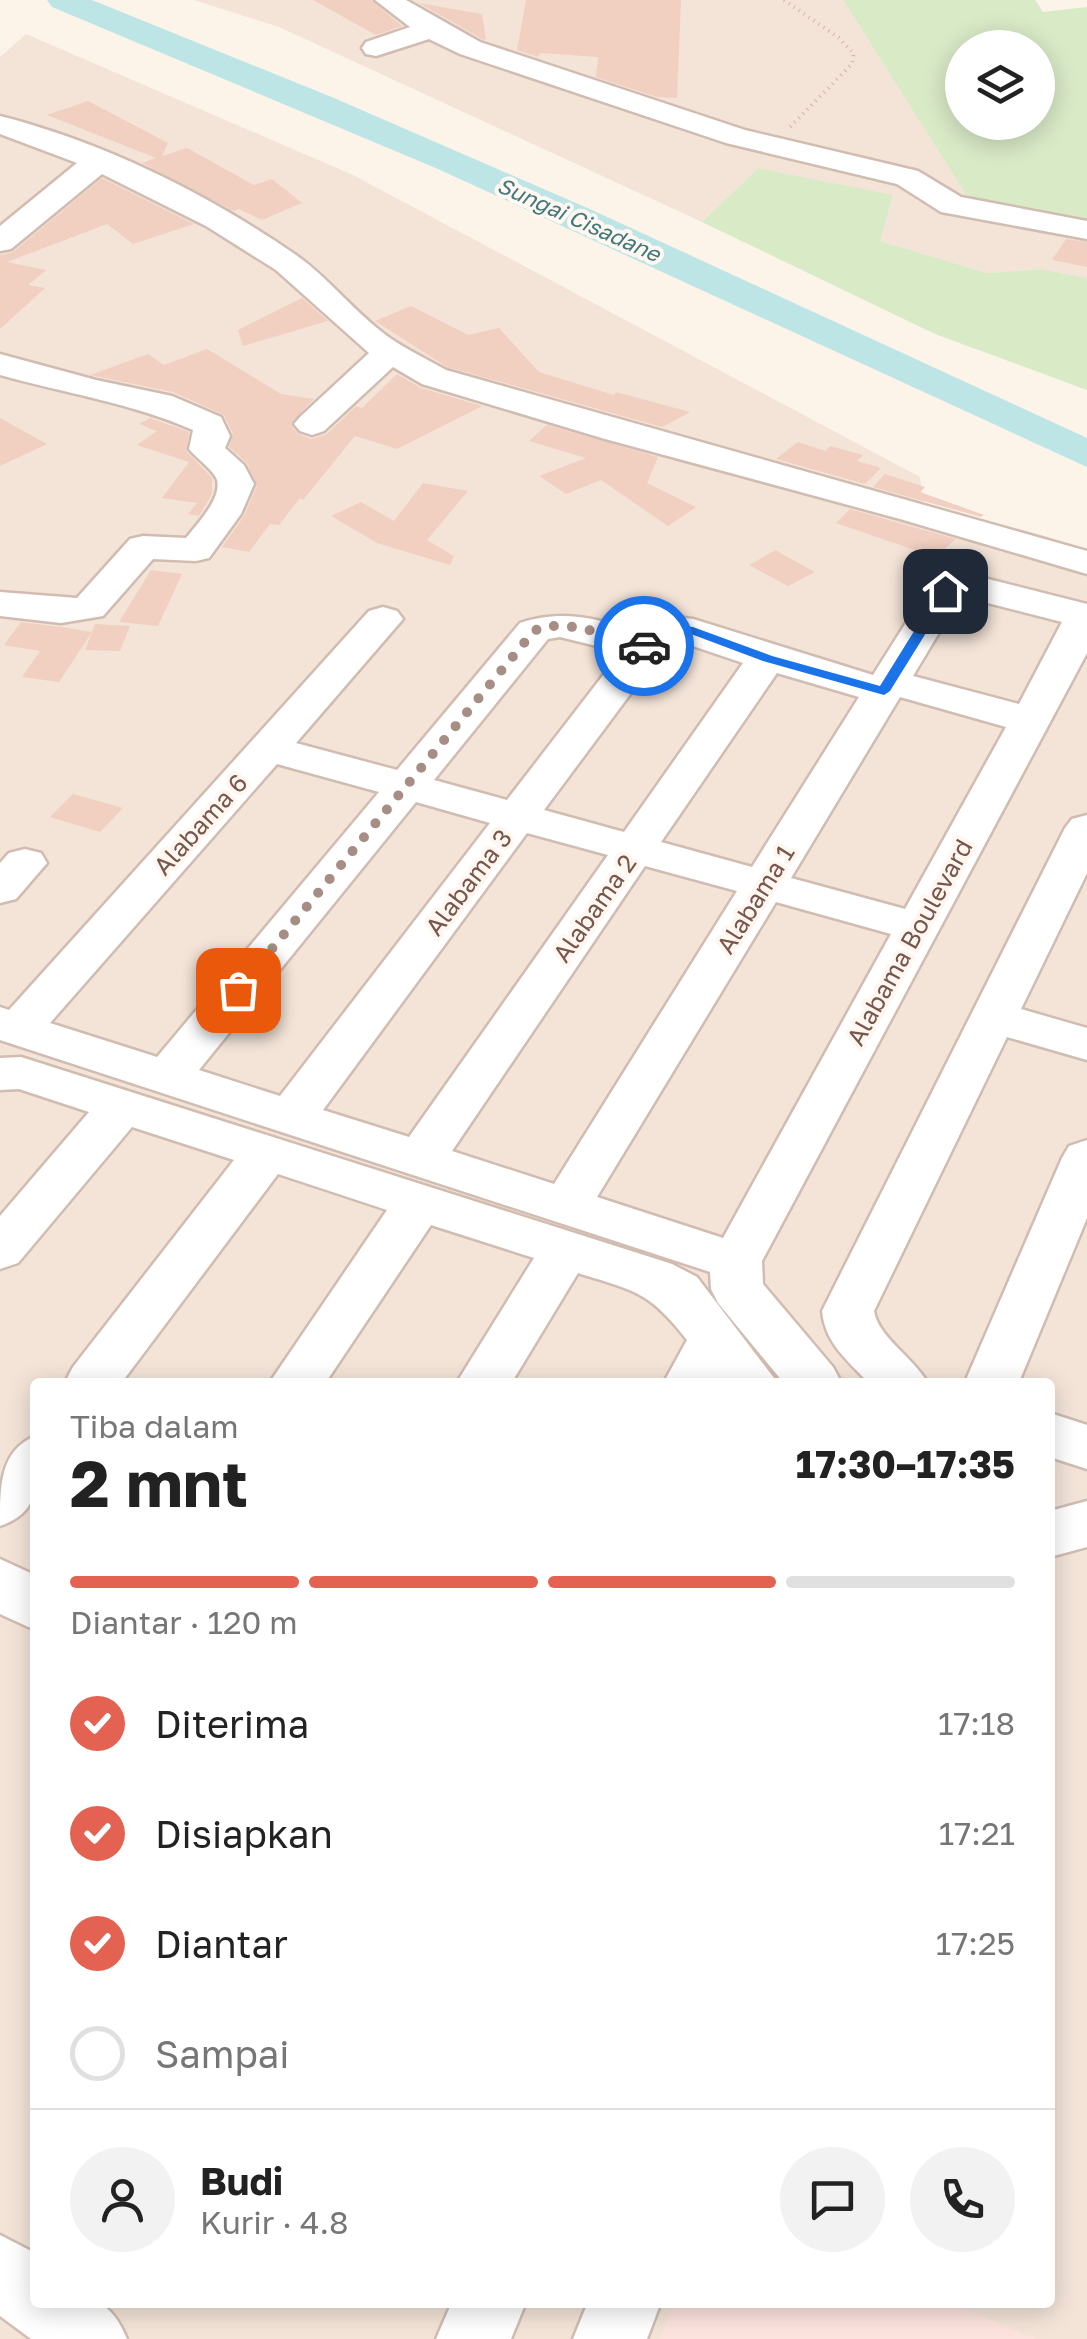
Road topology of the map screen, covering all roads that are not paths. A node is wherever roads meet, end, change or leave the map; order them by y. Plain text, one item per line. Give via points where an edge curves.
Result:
1 (388, 0) edge
2 (431, 28) junction
3 (376, 48) dead end
4 (0, 125) edge
5 (100, 162) junction
6 (1087, 230) edge
7 (0, 242) edge
8 (390, 352) junction
9 (0, 364) edge
10 (312, 424) dead end
11 (1087, 562) edge
12 (945, 591) joint
13 (0, 604) edge
14 (383, 619) dead end
15 (646, 647) junction
16 (767, 658) junction
17 (886, 687) junction
18 (1030, 721) junction
19 (268, 748) junction
20 (406, 786) junction
21 (518, 816) junction
22 (1087, 828) edge
23 (635, 849) junction
24 (764, 884) junction
25 (918, 927) junction
26 (993, 1018) junction
27 (6, 1042) edge
28 (1087, 1044) edge
29 (167, 1077) junction
30 (123, 1105) junction
31 (279, 1135) junction
32 (1087, 1158) edge
33 (420, 1180) junction
34 (566, 1228) junction
35 (0, 1250) edge
36 (736, 1260) junction
37 (703, 1360) edge
38 (95, 1378) edge
39 (299, 1378) edge
40 (486, 1378) edge
41 (741, 1378) edge
42 (811, 1378) edge
43 (896, 1378) edge
44 (994, 1378) edge
45 (1055, 1436) edge
46 (1087, 1446) edge
47 (30, 1465) edge
48 (0, 1504) edge
49 (1087, 1524) edge
50 (1055, 1533) edge
51 (0, 1583) edge
52 (30, 1603) edge
53 (0, 2271) edge
54 (30, 2293) edge
55 (50, 2308) edge
56 (487, 2308) edge
57 (623, 2308) edge
58 (90, 2339) edge
59 (474, 2339) edge
60 (610, 2339) edge

1 - 2 street
2 - 3 street
2 - 6 street via 543,74 736,136 906,177 952,205
4 - 5 street
5 - 7 street
5 - 8 street via 217,219 287,263
8 - 10 street
8 - 11 street via 434,377 490,396
9 - 13 street via 160,403 209,424 207,449 237,483 196,550 143,547 89,608
12 - 17 street, Alabama 1
12 - 18 street, Alabama Boulevard via 972,587 1078,614 1083,624
14 - 19 street, Alabama 6
15 - 16 street via 655,634 673,628
15 - 20 street via 565,626 534,631
15 - 21 street, Alabama 3
16 - 17 street
16 - 23 street, Alabama 2
17 - 18 street via 961,699
17 - 24 street, Alabama 1
18 - 25 street, Alabama Boulevard
19 - 20 street
19 - 27 street, Alabama 6
20 - 21 street
20 - 29 street
21 - 23 street
21 - 31 street, Alabama 3
22 - 26 street
23 - 24 street
23 - 33 street, Alabama 2
24 - 25 street
24 - 34 street, Alabama 1
25 - 36 street, Alabama Boulevard
26 - 28 street
26 - 43 street via 848,1311 850,1329
27 - 29 street
27 - 30 street via 21,1072
29 - 31 street
30 - 31 street
30 - 35 street
31 - 33 street
31 - 38 street, Alabama 3
32 - 44 street
33 - 34 street
33 - 39 street, Alabama 2
34 - 36 street
34 - 37 street via 678,1291
34 - 40 street, Alabama 1
36 - 42 street via 737,1289
37 - 41 street
45 - 46 street
47 - 48 street
49 - 50 street
51 - 52 street
53 - 54 street
55 - 58 street
56 - 59 street
57 - 60 street

